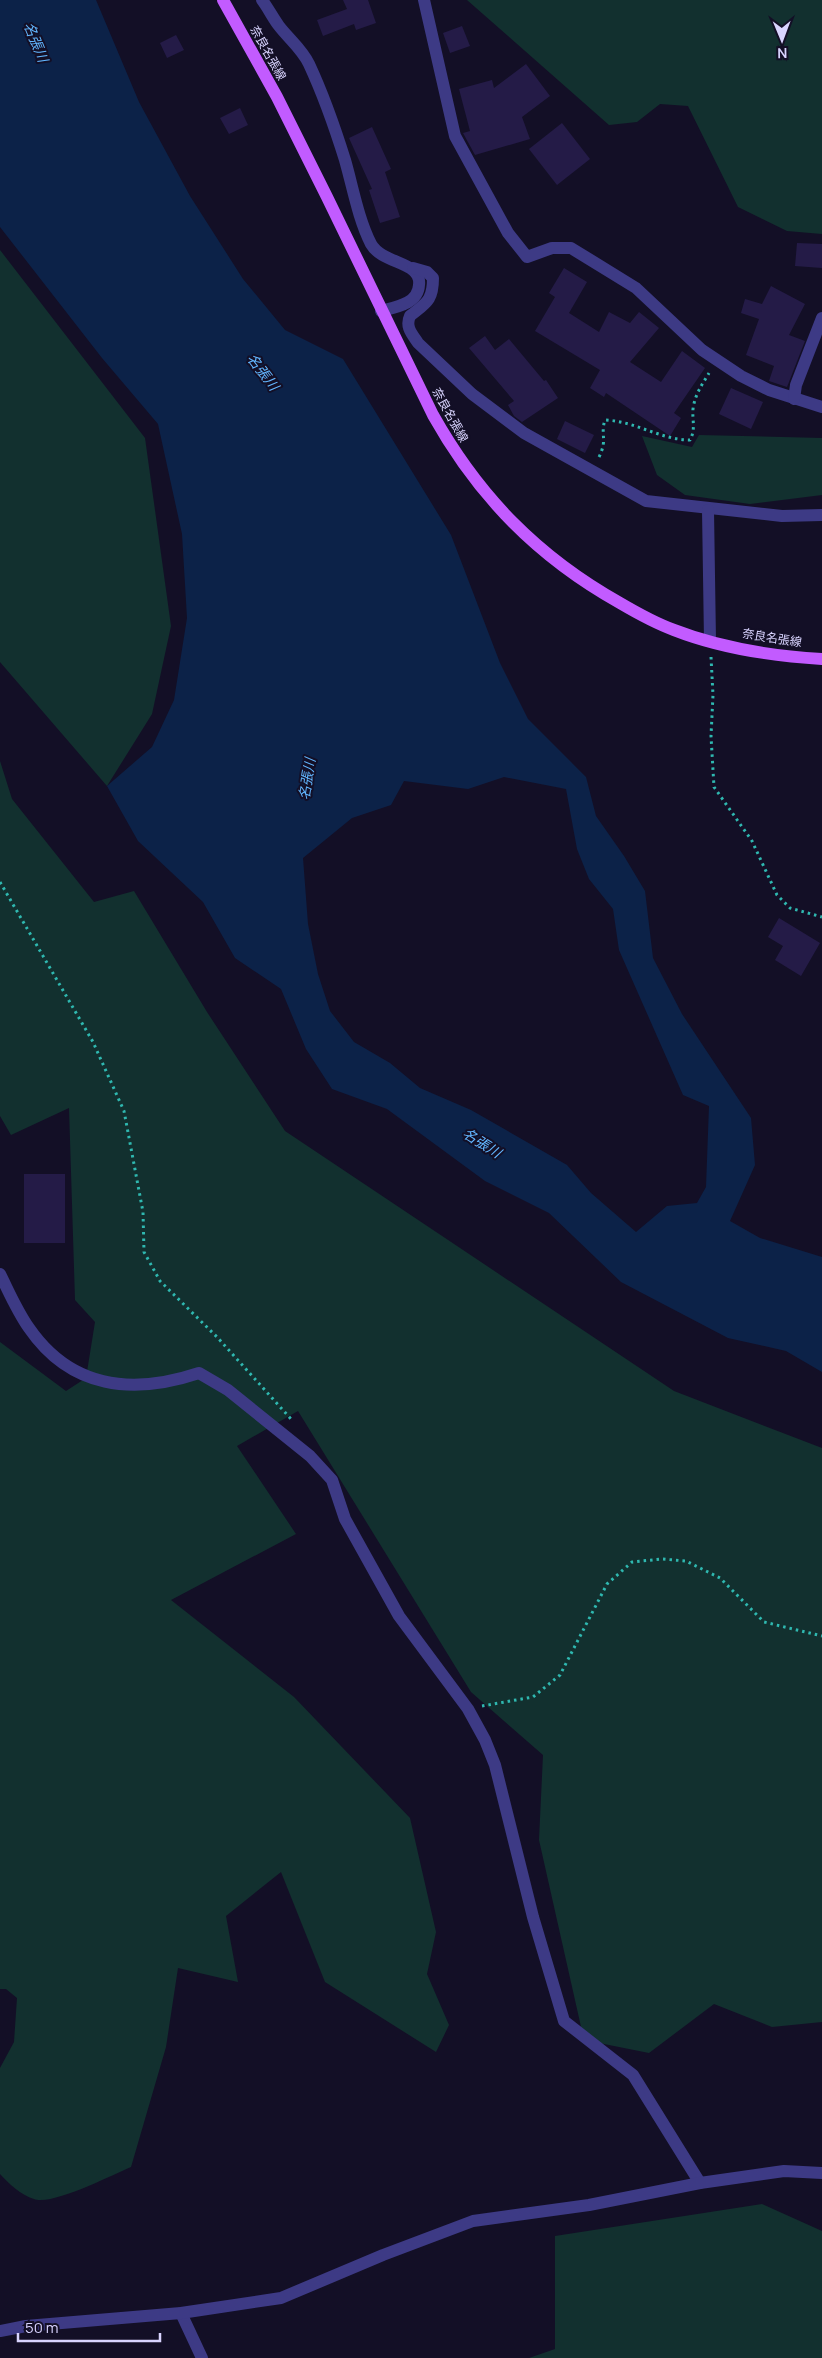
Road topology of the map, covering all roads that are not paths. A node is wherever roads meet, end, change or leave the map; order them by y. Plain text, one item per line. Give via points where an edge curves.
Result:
1 (223, 0) edge
2 (262, 0) edge
3 (424, 0) edge
4 (413, 268) junction
5 (382, 311) junction
6 (822, 318) edge
7 (794, 399) junction
8 (822, 407) edge
9 (708, 510) junction
10 (822, 515) edge
11 (710, 641) junction
12 (822, 659) edge
13 (0, 1274) edge
14 (822, 2173) edge
15 (700, 2183) junction
16 (181, 2313) junction
17 (0, 2330) edge
18 (202, 2358) edge

1 - 5 main road, 奈良名張線 via 277,97
2 - 4 street via 309,62 372,245 383,257
3 - 7 street via 455,136 508,233 527,257 552,248 571,248 636,288 717,361 751,382
4 - 5 street via 420,284 417,294 402,305
4 - 9 street via 427,272 432,278 430,298 423,308 410,316 408,327 418,343 472,394 524,433 646,501
5 - 11 main road, 奈良名張線 via 450,446 502,513 540,550 601,592 673,630
6 - 7 street via 796,385
7 - 8 street
9 - 10 street via 782,516
9 - 11 street
11 - 12 main road, 奈良名張線 via 793,657
13 - 15 street via 30,1329 45,1347 73,1370 110,1384 131,1387 175,1381 199,1373 228,1390 310,1456 332,1480 345,1519 399,1616 468,1709 485,1740 495,1765 535,1926 564,2021 633,2074
14 - 15 street via 784,2170
15 - 16 street via 589,2205 473,2221 384,2254 282,2298
16 - 17 street
16 - 18 street

